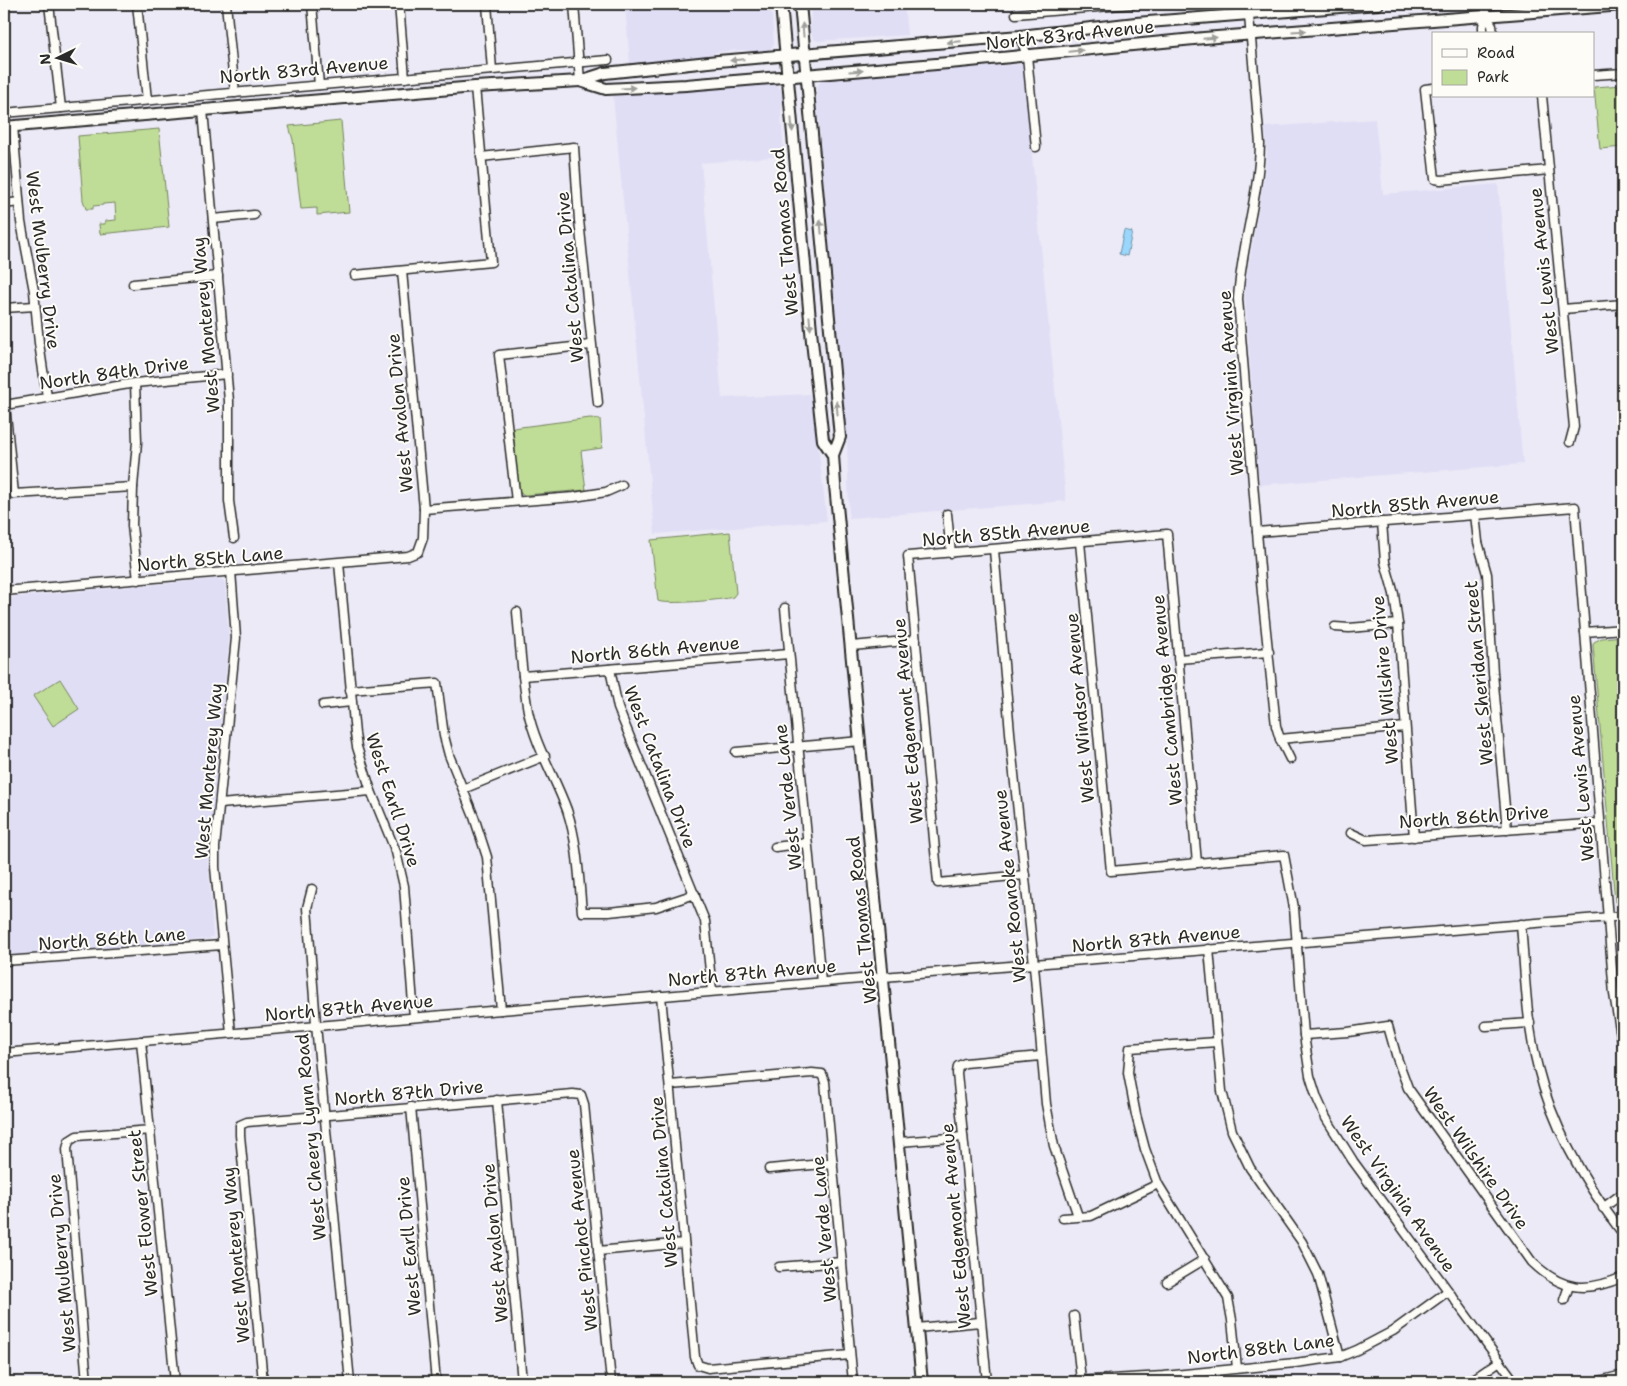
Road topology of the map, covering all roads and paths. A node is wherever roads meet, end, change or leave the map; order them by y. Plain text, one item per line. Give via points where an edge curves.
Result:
1 (50, 4) edge
2 (137, 4) edge
3 (226, 4) edge
4 (312, 4) edge
5 (399, 4) edge
6 (487, 4) edge
7 (574, 4) edge
8 (780, 4) edge
9 (800, 4) edge
10 (1133, 4) edge
11 (1378, 4) edge
12 (1486, 4) edge
13 (1623, 5) edge
14 (1248, 9) edge
15 (1016, 14) dead end
16 (1486, 16) junction
17 (1483, 32) edge
18 (1493, 32) edge
19 (1250, 34) junction
20 (1020, 36) junction
21 (805, 54) junction
22 (786, 55) junction
23 (1027, 56) junction
24 (608, 60) dead end
25 (579, 62) junction
26 (492, 70) junction
27 (1623, 73) edge
28 (807, 75) junction
29 (1594, 75) edge
30 (788, 76) junction
31 (405, 78) junction
32 (580, 81) junction
33 (319, 85) junction
34 (475, 87) junction
35 (1429, 89) edge
36 (235, 92) junction
37 (1542, 98) edge
38 (147, 100) junction
39 (61, 108) junction
40 (203, 110) junction
41 (4, 113) edge
42 (8, 127) edge
43 (1036, 147) dead end
44 (481, 157) junction
45 (1549, 170) junction
46 (19, 202) junction
47 (4, 204) edge
48 (254, 215) dead end
49 (213, 219) junction
50 (402, 271) junction
51 (825, 273) junction
52 (806, 274) junction
53 (355, 275) dead end
54 (218, 276) junction
55 (133, 284) dead end
56 (1623, 304) edge
57 (35, 306) junction
58 (4, 308) edge
59 (1563, 310) junction
60 (591, 345) junction
61 (227, 374) junction
62 (135, 383) junction
63 (47, 397) junction
64 (598, 404) dead end
65 (1570, 442) dead end
66 (833, 455) junction
67 (622, 485) dead end
68 (133, 487) junction
69 (516, 501) junction
70 (1574, 507) joint
71 (424, 509) junction
72 (947, 514) dead end
73 (1476, 514) junction
74 (1382, 522) junction
75 (1257, 532) junction
76 (1167, 534) joint
77 (234, 538) dead end
78 (1080, 542) junction
79 (994, 550) junction
80 (418, 552) joint
81 (951, 553) junction
82 (908, 556) joint
83 (339, 563) junction
84 (231, 571) junction
85 (138, 580) junction
86 (4, 592) edge
87 (784, 608) dead end
88 (517, 612) dead end
89 (1398, 624) junction
90 (1335, 627) dead end
91 (1623, 629) edge
92 (1585, 632) junction
93 (916, 640) junction
94 (852, 646) junction
95 (1269, 652) junction
96 (789, 654) junction
97 (1178, 659) junction
98 (610, 669) junction
99 (523, 676) junction
100 (350, 690) junction
101 (351, 702) junction
102 (323, 705) dead end
103 (1405, 727) junction
104 (1280, 739) junction
105 (861, 741) junction
106 (798, 746) junction
107 (736, 752) dead end
108 (545, 756) junction
109 (1290, 759) dead end
110 (371, 790) junction
111 (463, 790) junction
112 (220, 804) junction
113 (1600, 824) junction
114 (1507, 830) junction
115 (1351, 833) dead end
116 (1414, 837) junction
117 (807, 843) junction
118 (775, 846) dead end
119 (1197, 863) junction
120 (1025, 876) junction
121 (312, 890) dead end
122 (695, 894) junction
123 (1623, 916) edge
124 (1608, 917) junction
125 (1521, 924) junction
126 (1298, 942) junction
127 (222, 945) junction
128 (1209, 950) junction
129 (4, 961) edge
130 (1034, 964) junction
131 (884, 976) junction
132 (821, 982) junction
133 (712, 991) junction
134 (661, 996) junction
135 (501, 1010) junction
136 (414, 1017) junction
137 (1530, 1023) junction
138 (316, 1026) junction
139 (1486, 1026) dead end
140 (231, 1033) junction
141 (1304, 1035) junction
142 (141, 1041) junction
143 (1218, 1042) junction
144 (1623, 1046) edge
145 (4, 1053) edge
146 (1041, 1056) junction
147 (670, 1086) junction
148 (581, 1095) joint
149 (497, 1100) junction
150 (412, 1107) junction
151 (324, 1115) junction
152 (240, 1125) joint
153 (150, 1130) junction
154 (963, 1136) junction
155 (899, 1142) junction
156 (833, 1163) junction
157 (770, 1169) dead end
158 (1158, 1184) junction
159 (1623, 1193) edge
160 (1603, 1208) junction
161 (1078, 1216) junction
162 (1063, 1218) dead end
163 (1623, 1234) edge
164 (684, 1243) junction
165 (598, 1251) junction
166 (1205, 1259) junction
167 (842, 1262) junction
168 (779, 1268) dead end
169 (1623, 1277) edge
170 (1167, 1282) dead end
171 (1569, 1286) junction
172 (1448, 1291) junction
173 (1564, 1300) dead end
174 (1074, 1316) dead end
175 (980, 1322) junction
176 (917, 1328) junction
177 (850, 1355) junction
178 (1340, 1356) junction
179 (1500, 1361) junction
180 (1237, 1368) junction
181 (1623, 1375) edge
182 (1164, 1379) edge
183 (1081, 1380) junction
184 (87, 1382) edge
185 (175, 1382) edge
186 (263, 1382) edge
187 (350, 1382) edge
188 (436, 1382) edge
189 (522, 1382) edge
190 (611, 1382) edge
191 (853, 1382) edge
192 (922, 1382) edge
193 (987, 1382) edge
194 (1060, 1382) edge
195 (1469, 1382) edge
196 (1515, 1382) edge
197 (1595, 1382) edge

1 - 39 street
2 - 38 street
3 - 36 street
4 - 33 street
5 - 31 street
6 - 26 street
7 - 25 street
8 - 22 main road, West Thomas Road
21 -> 9 main road, West Thomas Road
10 - 15 street
11 - 14 main road, North 83rd Avenue
12 - 16 street
13 - 16 main road, North 83rd Avenue
14 - 19 street, West Virginia Avenue
14 - 20 main road, North 83rd Avenue
16 - 17 street
16 - 18 street
19 -> 16 main road, North 83rd Avenue
23 -> 19 main road, North 83rd Avenue
19 - 75 street, West Virginia Avenue via 1260,166 1238,299
20 -> 21 main road, North 83rd Avenue
20 - 23 street
21 - 22 main road, North 83rd Avenue
21 - 28 main road, West Thomas Road
22 - 30 main road, West Thomas Road
22 -> 32 main road, North 83rd Avenue via 605,73
28 -> 23 main road, North 83rd Avenue
23 - 43 street
24 - 25 street, North 83rd Avenue
25 - 26 street, North 83rd Avenue
25 - 32 street
26 - 31 street, North 83rd Avenue
27 - 29 street
28 - 30 main road, North 83rd Avenue
51 -> 28 main road, West Thomas Road
32 -> 30 main road, North 83rd Avenue via 606,89
30 -> 52 main road, West Thomas Road
31 - 33 street, North 83rd Avenue
32 - 34 main road, North 83rd Avenue
33 - 36 street, North 83rd Avenue
34 - 40 main road, North 83rd Avenue
34 - 44 street
35 - 45 street via 1435,179
36 - 38 street, North 83rd Avenue
37 - 45 street, West Lewis Avenue
38 - 39 street, North 83rd Avenue
39 - 41 street, North 83rd Avenue
40 - 42 main road, North 83rd Avenue
40 - 49 street, West Monterey Way
42 - 46 street, West Mulberry Drive
44 - 50 street via 491,262
44 - 60 street, West Catalina Drive via 574,147
45 - 59 street, West Lewis Avenue
46 - 47 street
46 - 57 street, West Mulberry Drive
48 - 49 street
49 - 54 street, West Monterey Way
50 - 53 street
50 - 71 street, West Avalon Drive
51 - 52 main road
66 -> 51 main road, West Thomas Road via 840,437
52 -> 66 main road, West Thomas Road via 823,440
54 - 55 street
54 - 61 street, West Monterey Way
56 - 59 street
57 - 58 street
57 - 63 street, West Mulberry Drive
59 - 65 street, West Lewis Avenue via 1574,427
60 - 64 street, West Catalina Drive
60 - 69 street via 499,354
61 - 62 street, North 84th Drive
61 - 77 street, West Monterey Way
62 - 63 street, North 84th Drive
62 - 68 street via 137,442
63 - 68 street, North 84th Drive via 6,405 14,494
66 - 94 main road, West Thomas Road
67 - 69 street via 606,492 574,497
68 - 85 street via 132,526
69 - 71 street
70 - 73 street, North 85th Avenue
70 - 92 street, West Lewis Avenue
71 - 80 street, West Avalon Drive via 423,538
72 - 81 street
73 - 74 street, North 85th Avenue
73 - 114 street, West Sheridan Street via 1478,542 1487,574
74 - 75 street, North 85th Avenue
74 - 89 street, West Wilshire Drive via 1385,562
75 - 95 street, West Virginia Avenue
76 - 78 street, North 85th Avenue
76 - 97 street, West Cambridge Avenue
78 - 79 street, North 85th Avenue
78 - 119 street, West Windsor Avenue via 1110,871
79 - 81 street, North 85th Avenue
79 - 120 street, West Roanoke Avenue
80 - 83 street, North 85th Lane via 408,556
81 - 82 street, North 85th Avenue
82 - 93 street, West Edgemont Avenue
83 - 84 street, North 85th Lane
83 - 100 street, West Earll Drive
84 - 85 street, North 85th Lane
84 - 112 street, West Monterey Way via 236,638
85 - 86 street, North 85th Lane
87 - 96 street, West Verde Lane
88 - 99 street
89 - 90 street
89 - 103 street, West Wilshire Drive
91 - 92 street
92 - 113 street, West Lewis Avenue
93 - 94 street
93 - 120 street, West Edgemont Avenue via 938,883
94 - 105 main road, West Thomas Road
95 - 97 street
95 - 104 street, West Virginia Avenue
96 - 98 street, North 86th Avenue
96 - 106 street, West Verde Lane
97 - 119 street, West Cambridge Avenue
98 - 99 street, North 86th Avenue
98 - 122 street, West Catalina Drive via 618,708
99 - 108 street via 528,712
100 - 101 street, West Earll Drive
100 - 111 street via 437,683 444,736
101 - 102 street
101 - 110 street, West Earll Drive via 357,747
103 - 104 street
103 - 116 street, West Wilshire Drive
104 - 109 street, West Virginia Avenue
105 - 106 street
105 - 131 main road, West Thomas Road
106 - 107 street
106 - 117 street, West Verde Lane
108 - 111 street
108 - 122 street via 573,837 582,912 656,907
110 - 112 street
110 - 136 street, West Earll Drive via 396,852 404,886
111 - 135 street via 487,857
112 - 127 street, West Monterey Way via 215,867
113 - 114 street, North 86th Drive
113 - 124 street, West Lewis Avenue
114 - 116 street, North 86th Drive
115 - 116 street, North 86th Drive via 1366,840
117 - 118 street
117 - 132 street, West Verde Lane
119 - 126 street, West Virginia Avenue via 1284,855
120 - 130 street, West Roanoke Avenue
121 - 138 street, West Cheery Lynn Road via 307,908
122 - 133 street, West Catalina Drive via 705,921
123 - 124 street, North 87th Avenue
124 - 125 street, North 87th Avenue
124 - 144 street, West Lewis Avenue via 1614,994
125 - 126 street, North 87th Avenue
125 - 137 street
126 - 128 street, North 87th Avenue
126 - 141 street, West Virginia Avenue
127 - 129 street, North 86th Lane
127 - 140 street, West Monterey Way
128 - 130 street, North 87th Avenue
128 - 143 street
130 - 131 street, North 87th Avenue
130 - 146 street, West Roanoke Avenue
131 - 132 street, North 87th Avenue
131 - 155 main road, West Thomas Road
132 - 133 street, North 87th Avenue
133 - 134 street, North 87th Avenue
134 - 135 street, North 87th Avenue
134 - 147 street, West Catalina Drive
135 - 136 street, North 87th Avenue
136 - 138 street, North 87th Avenue
137 - 139 street
137 - 160 street via 1538,1068 1553,1114 1575,1162
138 - 140 street, North 87th Avenue
138 - 151 street, West Cheery Lynn Road
140 - 142 street, North 87th Avenue
141 - 171 street, West Wilshire Drive via 1388,1026 1408,1088 1532,1262 1542,1272
141 - 172 street, West Virginia Avenue via 1317,1098 1334,1132
142 - 145 street, North 87th Avenue
142 - 153 street, West Flower Street
143 - 158 street via 1130,1048 1128,1073 1136,1115
143 - 178 street via 1222,1090 1232,1131 1250,1168 1302,1242 1318,1274
146 - 154 street, West Edgemont Avenue via 958,1066
146 - 161 street, West Roanoke Avenue via 1054,1146
147 - 156 street, West Verde Lane via 822,1074
147 - 164 street, West Catalina Drive
148 - 149 street, North 87th Drive
148 - 165 street, West Pinchot Avenue
149 - 150 street, North 87th Drive
149 - 189 street, West Avalon Drive
150 - 151 street, North 87th Drive
150 - 188 street, West Earll Drive
151 - 152 street, North 87th Drive
151 - 187 street, West Cheery Lynn Road
152 - 186 street, West Monterey Way
153 - 184 street, West Mulberry Drive via 76,1136 69,1141 67,1149
153 - 185 street, West Flower Street
154 - 155 street
154 - 175 street, West Edgemont Avenue
155 - 176 main road, West Thomas Road
156 - 157 street
156 - 167 street, West Verde Lane
158 - 161 street via 1091,1216
158 - 166 street
159 - 160 street
160 - 163 street
161 - 162 street
164 - 165 street
164 - 177 street, West Catalina Drive via 698,1365 708,1368
165 - 190 street, West Pinchot Avenue
166 - 170 street
166 - 180 street via 1228,1298
167 - 168 street
167 - 177 street, West Verde Lane
169 - 171 street via 1591,1288
171 - 173 street
172 - 178 street, North 88th Lane via 1393,1331
172 - 179 street, West Virginia Avenue
174 - 183 street
175 - 176 street
175 - 193 street, West Edgemont Avenue
176 - 192 main road, West Thomas Road
177 - 191 street, West Verde Lane
178 - 180 street, North 88th Lane
179 - 195 street
179 - 196 street, West Virginia Avenue
180 - 182 street, North 88th Lane
181 - 197 street
182 - 183 street, North 88th Lane
183 - 194 street, North 88th Lane

